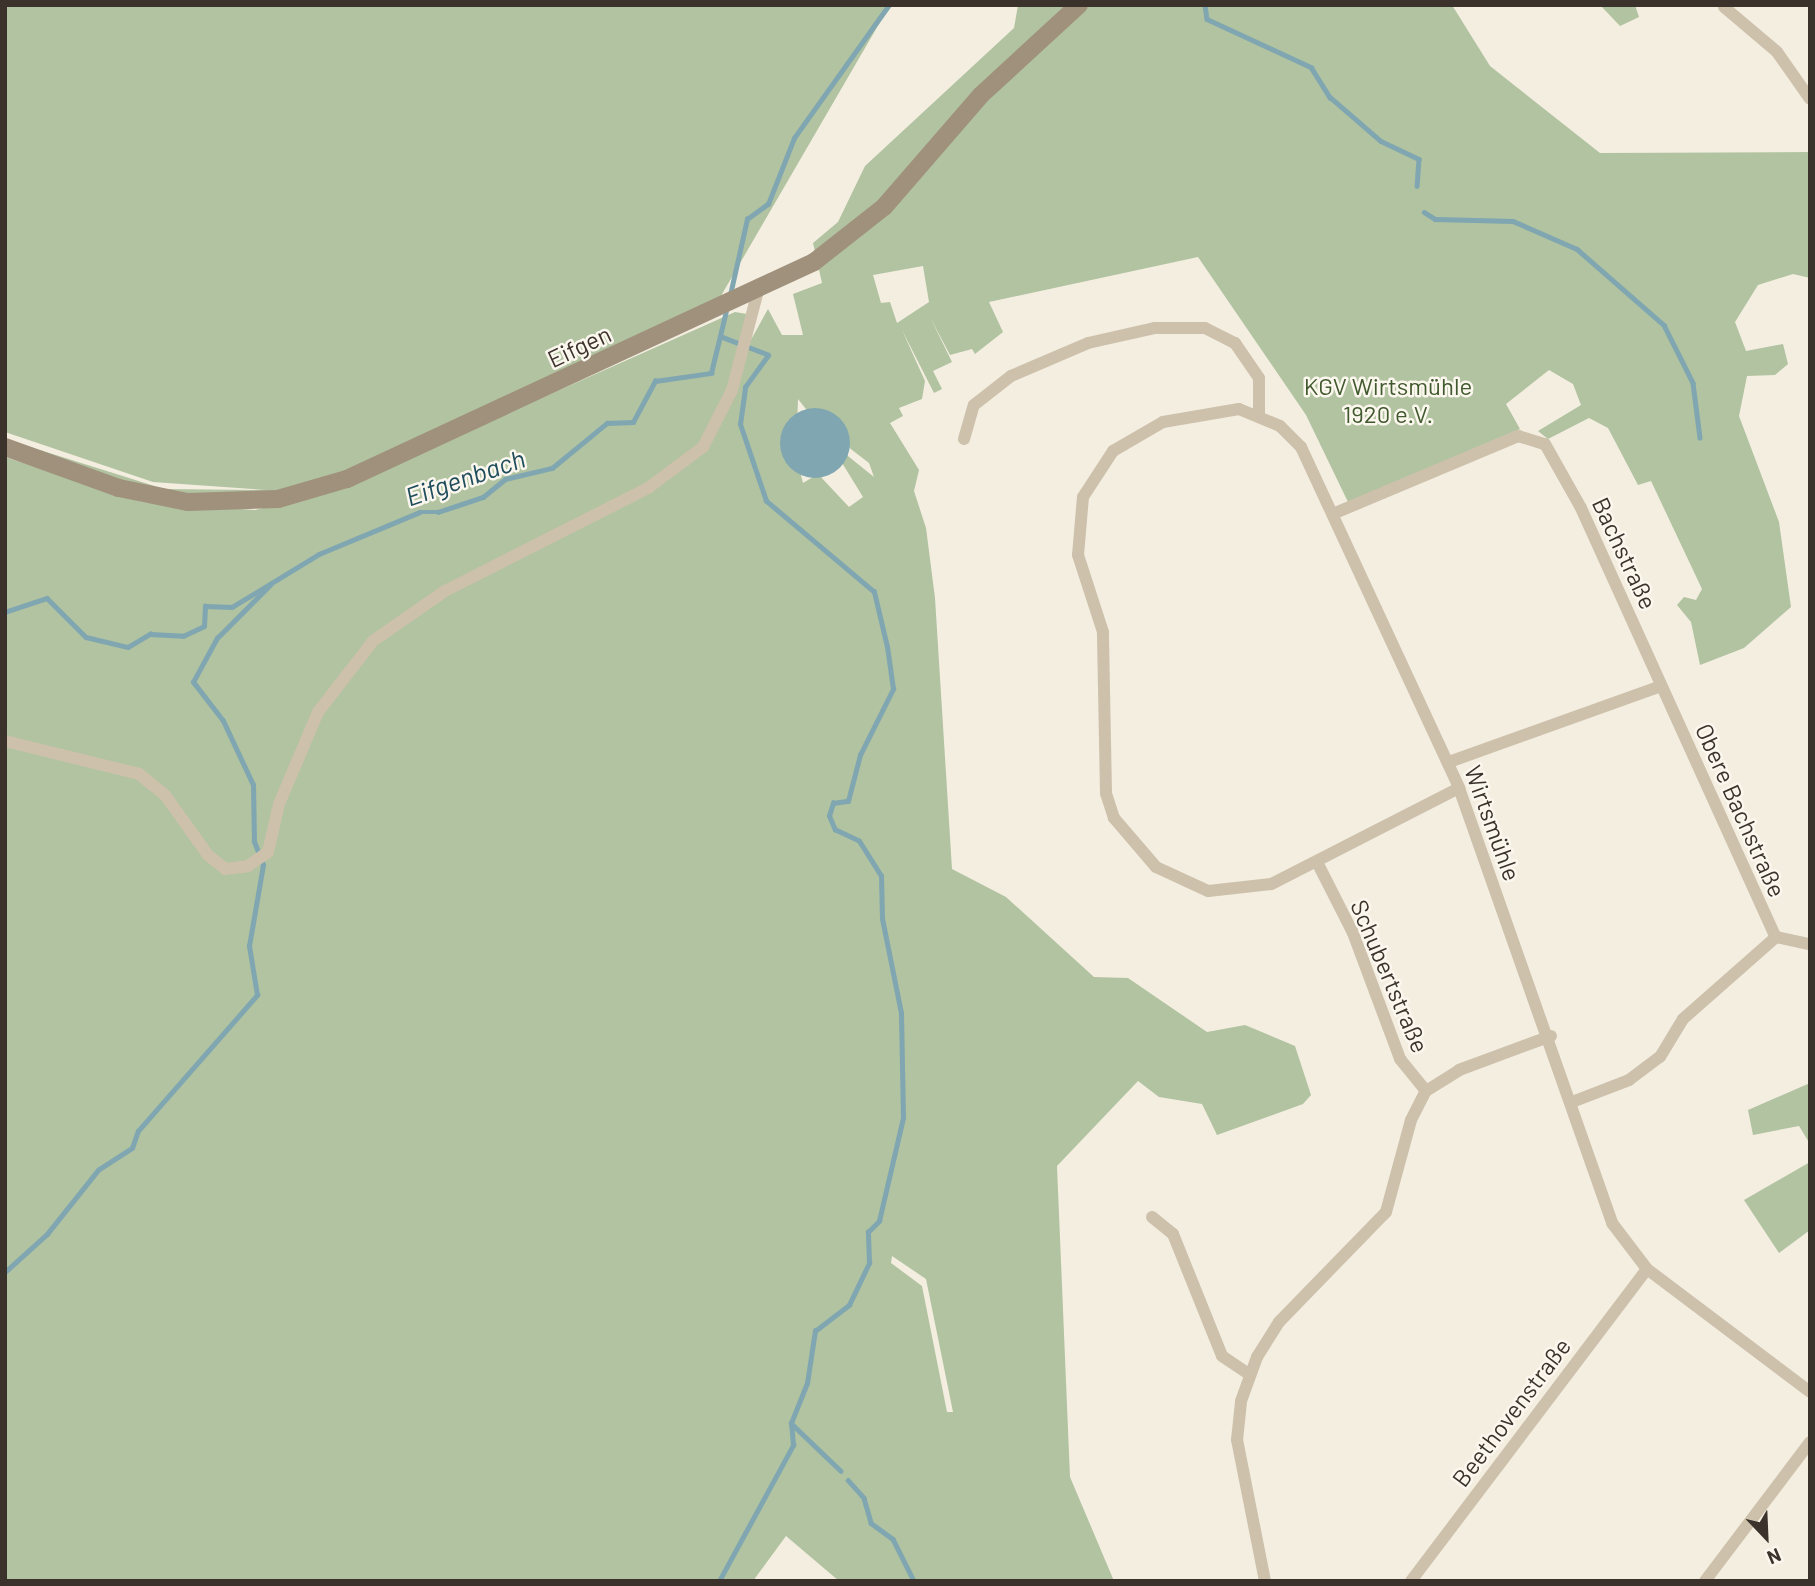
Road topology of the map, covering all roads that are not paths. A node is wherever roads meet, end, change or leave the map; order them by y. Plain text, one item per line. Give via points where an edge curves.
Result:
1 (1079, 5) edge
2 (1724, 7) dead end
3 (1810, 99) edge
4 (753, 294) junction
5 (1259, 414) junction
6 (964, 439) dead end
7 (5, 447) edge
8 (1335, 513) junction
9 (1661, 686) junction
10 (5, 741) edge
11 (1449, 762) junction
12 (1459, 788) junction
13 (1317, 862) junction
14 (1776, 937) junction
15 (1810, 944) edge
16 (1551, 1036) junction
17 (1426, 1091) junction
18 (1572, 1102) junction
19 (1152, 1217) dead end
20 (1647, 1269) junction
21 (1250, 1374) junction
22 (1810, 1392) edge
23 (1810, 1442) edge
24 (1265, 1581) edge
25 (1411, 1581) edge
26 (1706, 1581) edge

1 - 4 main road, Eifgen via 981,95 864,225 814,262
2 - 3 street via 1777,52
4 - 7 main road, Eifgen via 347,479 297,495 226,504 162,499
4 - 10 street via 732,390 703,447 648,488 445,590 373,640 318,712 279,804 268,852 248,866 225,869 208,855 165,795 138,774
5 - 6 street via 1259,378 1235,343 1205,328 1156,327 1088,343 1011,376 974,405
5 - 8 street, Wirtsmühle via 1301,447
5 - 13 street via 1198,414 1149,429 1113,451 1083,497 1078,555 1104,649 1103,781 1114,818 1156,867 1179,881 1231,891 1271,884
8 - 9 street, Bachstraße via 1518,436 1536,439 1558,461
8 - 11 street, Wirtsmühle
9 - 11 street
9 - 14 street, Obere Bachstraße
11 - 12 street, Wirtsmühle
12 - 13 street
12 - 16 street, Wirtsmühle
13 - 17 street, Schubertstraße via 1353,933 1400,1059
14 - 15 street
14 - 18 street via 1683,1019 1660,1057 1629,1080
16 - 17 street, Schubertstraße via 1459,1070
16 - 18 street, Wirtsmühle
17 - 21 street via 1411,1120 1386,1212 1279,1322
18 - 20 street, Wirtsmühle via 1608,1215
19 - 21 street via 1172,1234 1222,1356
20 - 22 street, Wirtsmühle
20 - 25 street, Beethovenstraße
21 - 24 street via 1237,1440
23 - 26 street

